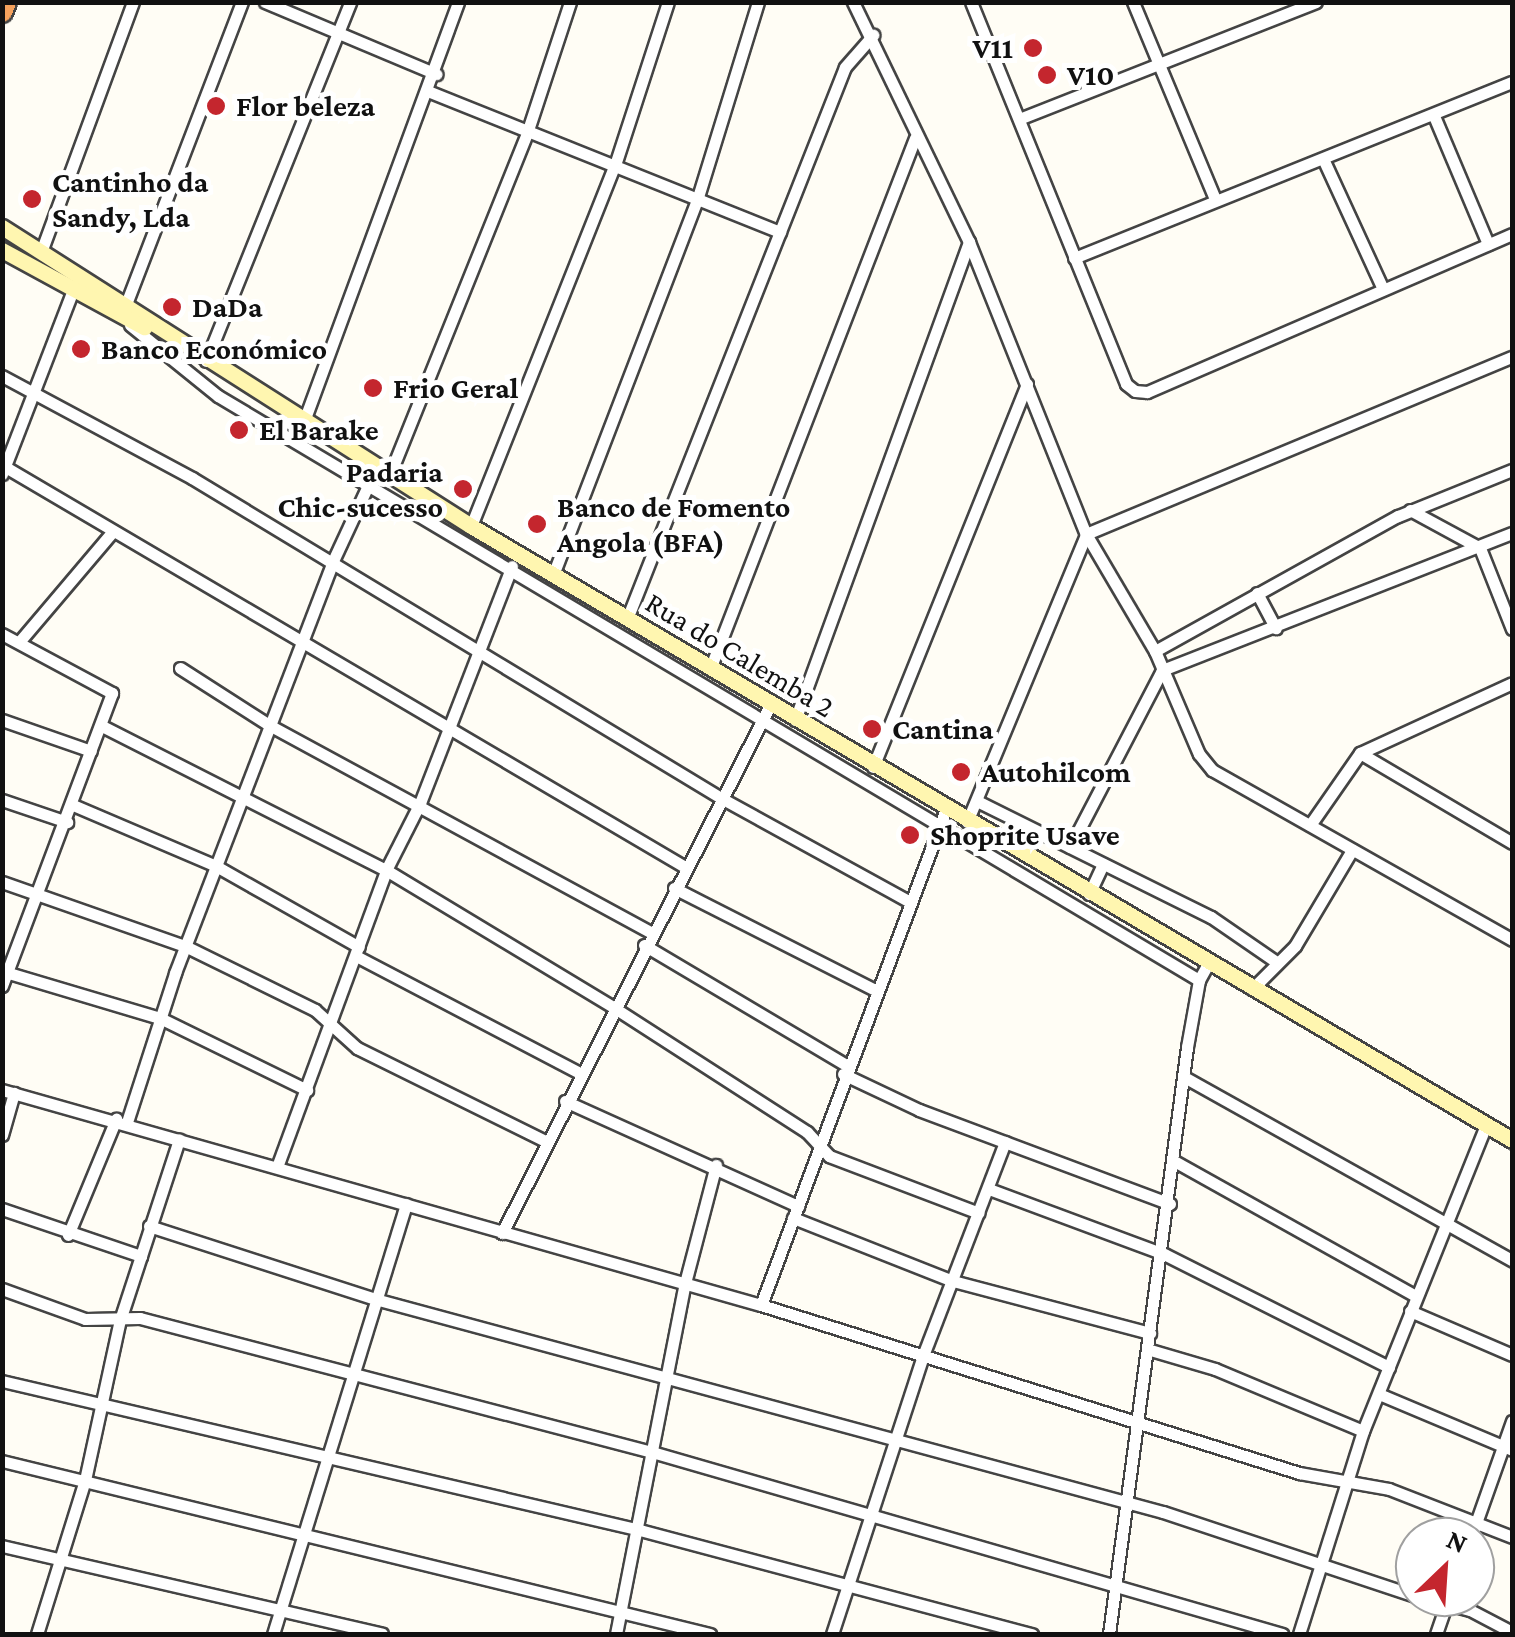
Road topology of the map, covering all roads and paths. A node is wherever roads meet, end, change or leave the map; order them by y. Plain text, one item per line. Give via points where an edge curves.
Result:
1 (6, 2) edge
2 (133, 2) edge
3 (242, 2) edge
4 (266, 2) edge
5 (350, 2) edge
6 (458, 2) edge
7 (570, 2) edge
8 (668, 2) edge
9 (758, 2) edge
10 (853, 2) edge
11 (971, 2) edge
12 (1133, 2) edge
13 (1316, 2) edge
14 (1300, 6) edge
15 (2, 12) edge
16 (339, 34) junction
17 (873, 35) junction
18 (1159, 68) junction
19 (436, 74) junction
20 (1512, 82) edge
21 (430, 92) junction
22 (1434, 116) junction
23 (1019, 119) junction
24 (528, 130) junction
25 (916, 138) junction
26 (1325, 163) junction
27 (615, 165) junction
28 (698, 197) junction
29 (1215, 200) junction
30 (2, 228) edge
31 (780, 232) junction
32 (1512, 234) edge
33 (969, 242) junction
34 (1488, 244) junction
35 (2, 250) edge
36 (41, 252) junction
37 (1074, 258) junction
38 (1382, 289) junction
39 (73, 290) junction
40 (122, 310) junction
41 (1512, 357) edge
42 (206, 361) junction
43 (2, 376) edge
44 (1027, 384) junction
45 (32, 392) junction
46 (304, 422) junction
47 (4, 469) edge
48 (383, 470) junction
49 (1512, 470) edge
50 (370, 484) junction
51 (1410, 510) junction
52 (471, 526) junction
53 (113, 531) junction
54 (1512, 532) edge
55 (1086, 534) junction
56 (1480, 548) junction
57 (514, 561) junction
58 (332, 563) junction
59 (553, 575) junction
60 (1257, 592) junction
61 (627, 619) junction
62 (1276, 628) junction
63 (1512, 629) edge
64 (2, 634) edge
65 (303, 641) junction
66 (19, 642) junction
67 (1156, 651) junction
68 (478, 652) junction
69 (180, 668) dead end
70 (710, 669) junction
71 (1162, 670) junction
72 (1512, 683) edge
73 (770, 705) junction
74 (2, 720) edge
75 (794, 720) junction
76 (762, 722) junction
77 (102, 726) junction
78 (270, 726) junction
79 (449, 727) junction
80 (92, 751) junction
81 (1360, 753) junction
82 (873, 767) junction
83 (244, 793) junction
84 (721, 798) junction
85 (2, 800) edge
86 (978, 802) junction
87 (420, 803) junction
88 (73, 805) junction
89 (946, 810) junction
90 (67, 822) junction
91 (967, 822) junction
92 (1310, 825) junction
93 (939, 827) junction
94 (1512, 843) edge
95 (1070, 847) junction
96 (1352, 850) junction
97 (1104, 864) junction
98 (216, 866) junction
99 (685, 867) junction
100 (386, 870) junction
101 (2, 882) edge
102 (674, 888) junction
103 (1089, 894) junction
104 (40, 896) junction
105 (910, 902) junction
106 (651, 932) junction
107 (1512, 940) edge
108 (644, 945) junction
109 (185, 946) junction
110 (357, 952) junction
111 (1275, 961) junction
112 (1208, 964) junction
113 (6, 972) edge
114 (1199, 980) junction
115 (2, 986) edge
116 (1252, 989) junction
117 (877, 991) junction
118 (613, 1007) junction
119 (160, 1018) junction
120 (331, 1025) junction
121 (844, 1069) junction
122 (578, 1072) junction
123 (1184, 1077) junction
124 (307, 1090) junction
125 (8, 1092) edge
126 (565, 1101) junction
127 (121, 1120) junction
128 (1486, 1125) junction
129 (2, 1135) edge
130 (179, 1139) junction
131 (1512, 1140) edge
132 (547, 1142) junction
133 (818, 1142) junction
134 (1004, 1142) junction
135 (1174, 1161) junction
136 (716, 1165) junction
137 (277, 1167) junction
138 (989, 1188) junction
139 (406, 1204) junction
140 (1170, 1204) junction
141 (2, 1208) edge
142 (796, 1212) junction
143 (980, 1213) junction
144 (1445, 1224) junction
145 (149, 1226) junction
146 (502, 1233) junction
147 (68, 1235) junction
148 (1164, 1254) junction
149 (141, 1256) junction
150 (1512, 1260) edge
151 (953, 1281) junction
152 (685, 1284) junction
153 (2, 1288) edge
154 (1416, 1296) junction
155 (375, 1299) junction
156 (761, 1305) junction
157 (1410, 1312) junction
158 (120, 1320) junction
159 (1150, 1333) junction
160 (1147, 1349) junction
161 (924, 1354) junction
162 (1512, 1354) edge
163 (1388, 1367) junction
164 (355, 1376) junction
165 (668, 1378) junction
166 (2, 1381) edge
167 (1379, 1394) junction
168 (102, 1404) junction
169 (1137, 1420) junction
170 (1512, 1422) edge
171 (1363, 1431) junction
172 (898, 1436) junction
173 (1508, 1448) edge
174 (652, 1452) junction
175 (330, 1456) junction
176 (2, 1461) edge
177 (85, 1480) junction
178 (1349, 1482) junction
179 (1128, 1505) junction
180 (871, 1514) junction
181 (1471, 1517) edge
182 (1479, 1517) edge
183 (636, 1529) junction
184 (304, 1534) junction
185 (2, 1546) edge
186 (58, 1556) junction
187 (1319, 1563) junction
188 (849, 1583) junction
189 (1118, 1583) junction
190 (1395, 1588) edge
191 (622, 1608) junction
192 (282, 1611) junction
193 (1482, 1617) edge
194 (1512, 1632) edge
195 (37, 1634) edge
196 (273, 1634) edge
197 (382, 1634) edge
198 (616, 1634) edge
199 (710, 1634) edge
200 (832, 1634) edge
201 (1032, 1634) edge
202 (1109, 1634) edge
203 (1282, 1634) edge
204 (1299, 1634) edge

1 - 15 highway
2 - 36 street
3 - 40 street
4 - 16 street
5 - 16 street
6 - 19 street
7 - 24 street
8 - 27 street
9 - 28 street
10 - 17 street
11 - 23 street
12 - 18 street
13 - 14 street
14 - 18 street
16 - 19 street
16 - 42 street
17 - 25 street
17 - 31 street via 845,67
18 - 23 street
18 - 29 street
19 - 21 street
20 - 22 street
21 - 24 street
21 - 46 street
22 - 26 street
22 - 34 street
23 - 37 street
24 - 27 street
24 - 48 street
25 - 33 street
25 - 70 street
26 - 29 street
26 - 38 street
27 - 28 street
27 - 52 street
28 - 31 street
28 - 59 street
29 - 37 street
30 - 36 main road
31 - 61 street
32 - 34 street
33 - 44 street
33 - 75 street
34 - 38 street
35 - 39 main road
36 - 40 main road
37 - 38 street via 1126,384 1147,392
39 - 40 main road
39 - 45 street
40 - 42 main road, Rua do Calemba 2
40 - 50 street via 218,396
41 - 55 street
42 - 46 main road, Rua do Calemba 2
43 - 45 street
44 - 55 street
44 - 82 street
45 - 47 street
45 - 58 street
46 - 48 main road, Rua do Calemba 2
47 - 53 street
48 - 50 street
48 - 52 main road, Rua do Calemba 2
49 - 51 street
50 - 57 street
50 - 58 street
51 - 56 street
51 - 60 street
52 - 57 main road, Rua do Calemba 2
53 - 65 street
53 - 66 street
54 - 56 street
55 - 67 street
55 - 86 street
56 - 62 street
56 - 63 street
57 - 59 main road, Rua do Calemba 2
57 - 68 street
57 - 76 street
58 - 65 street
58 - 68 street
59 - 61 main road, Rua do Calemba 2
60 - 62 street
60 - 67 street
61 - 70 main road, Rua do Calemba 2
62 - 71 street
64 - 66 street
65 - 78 street
65 - 79 street
66 - 77 street via 112,692
67 - 71 street
68 - 79 street
68 - 84 street
69 - 78 street
70 - 73 main road, Rua do Calemba 2
71 - 92 street via 1212,770
71 - 95 street
72 - 81 street
73 - 75 main road, Rua do Calemba 2
73 - 76 street
74 - 80 street
75 - 82 main road, Rua do Calemba 2
76 - 84 street
76 - 93 street
77 - 80 street
77 - 83 street
78 - 83 street
78 - 87 street
79 - 87 street
79 - 99 street
80 - 88 street
81 - 92 street
81 - 94 street
82 - 89 main road, Rua do Calemba 2
83 - 98 street
83 - 100 street
84 - 99 street
84 - 105 street
85 - 90 street
86 - 91 street
86 - 95 street
87 - 100 street
87 - 106 street
88 - 90 street
88 - 98 street
89 - 91 main road, Rua do Calemba 2
89 - 93 street
90 - 104 street
91 - 103 main road, Rua do Calemba 2
92 - 96 street
93 - 105 street
93 - 114 street
95 - 97 street
96 - 107 street
96 - 111 street via 1295,946
97 - 103 street
97 - 111 street via 1211,917
98 - 109 street
98 - 110 street
99 - 102 street
100 - 110 street
100 - 118 street
101 - 104 street
102 - 106 street
102 - 117 street
103 - 112 main road, Rua do Calemba 2
104 - 109 street
104 - 113 street
105 - 117 street
106 - 108 street
108 - 118 street
108 - 121 street
109 - 119 street
109 - 120 street via 315,1010
110 - 120 street
110 - 122 street
111 - 116 street
112 - 114 street
112 - 116 main road, Rua do Calemba 2
113 - 115 street
113 - 119 street
114 - 123 street
116 - 128 main road, Rua do Calemba 2
117 - 121 street
118 - 122 street
118 - 133 street
119 - 124 street
119 - 127 street
120 - 124 street
120 - 132 street via 357,1048
121 - 133 street
121 - 134 street
122 - 126 street
123 - 135 street
123 - 144 street
124 - 137 street
125 - 127 street
125 - 129 street
126 - 132 street
126 - 136 street
127 - 130 street
127 - 147 street
128 - 131 main road, Rua do Calemba 2
128 - 144 street
130 - 137 street
130 - 145 street
132 - 146 street
133 - 142 street
133 - 143 street via 829,1156
134 - 138 street
134 - 140 street
135 - 140 street
135 - 154 street
136 - 142 street
136 - 152 street
137 - 139 street
138 - 143 street
138 - 148 street
139 - 146 street
139 - 155 street
140 - 148 street
141 - 147 street
142 - 151 street
142 - 156 street
143 - 151 street
144 - 150 street
144 - 154 street
145 - 149 street
145 - 155 street
146 - 152 street
147 - 149 street
148 - 159 street
148 - 163 street
149 - 158 street
151 - 159 street
151 - 161 street
152 - 156 street
152 - 165 street
153 - 158 street via 85,1319
154 - 157 street
155 - 164 street
155 - 165 street
156 - 161 street
157 - 162 street
157 - 163 street
158 - 164 street via 140,1318
158 - 168 street
159 - 160 street
160 - 169 street
160 - 171 street via 1215,1369
161 - 169 street
161 - 172 street
163 - 167 street
164 - 174 street
164 - 175 street
165 - 172 street
165 - 174 street
166 - 168 street
167 - 171 street
167 - 173 street
168 - 175 street
168 - 177 street
169 - 178 street via 1300,1473
169 - 179 street
170 - 173 street
171 - 178 street
172 - 179 street
172 - 180 street
173 - 182 street
174 - 180 street
174 - 183 street
175 - 183 street
175 - 184 street
176 - 177 street
177 - 184 street
177 - 186 street
178 - 181 street
178 - 187 street
179 - 187 street
179 - 189 street
180 - 188 street
180 - 189 street
183 - 188 street
183 - 191 street
184 - 191 street
184 - 192 street
185 - 186 street
186 - 192 street
186 - 195 street
187 - 190 street
187 - 204 street
188 - 200 street
188 - 201 street
189 - 202 street
189 - 203 street
191 - 198 street
191 - 199 street
192 - 196 street
192 - 197 street
193 - 194 street

